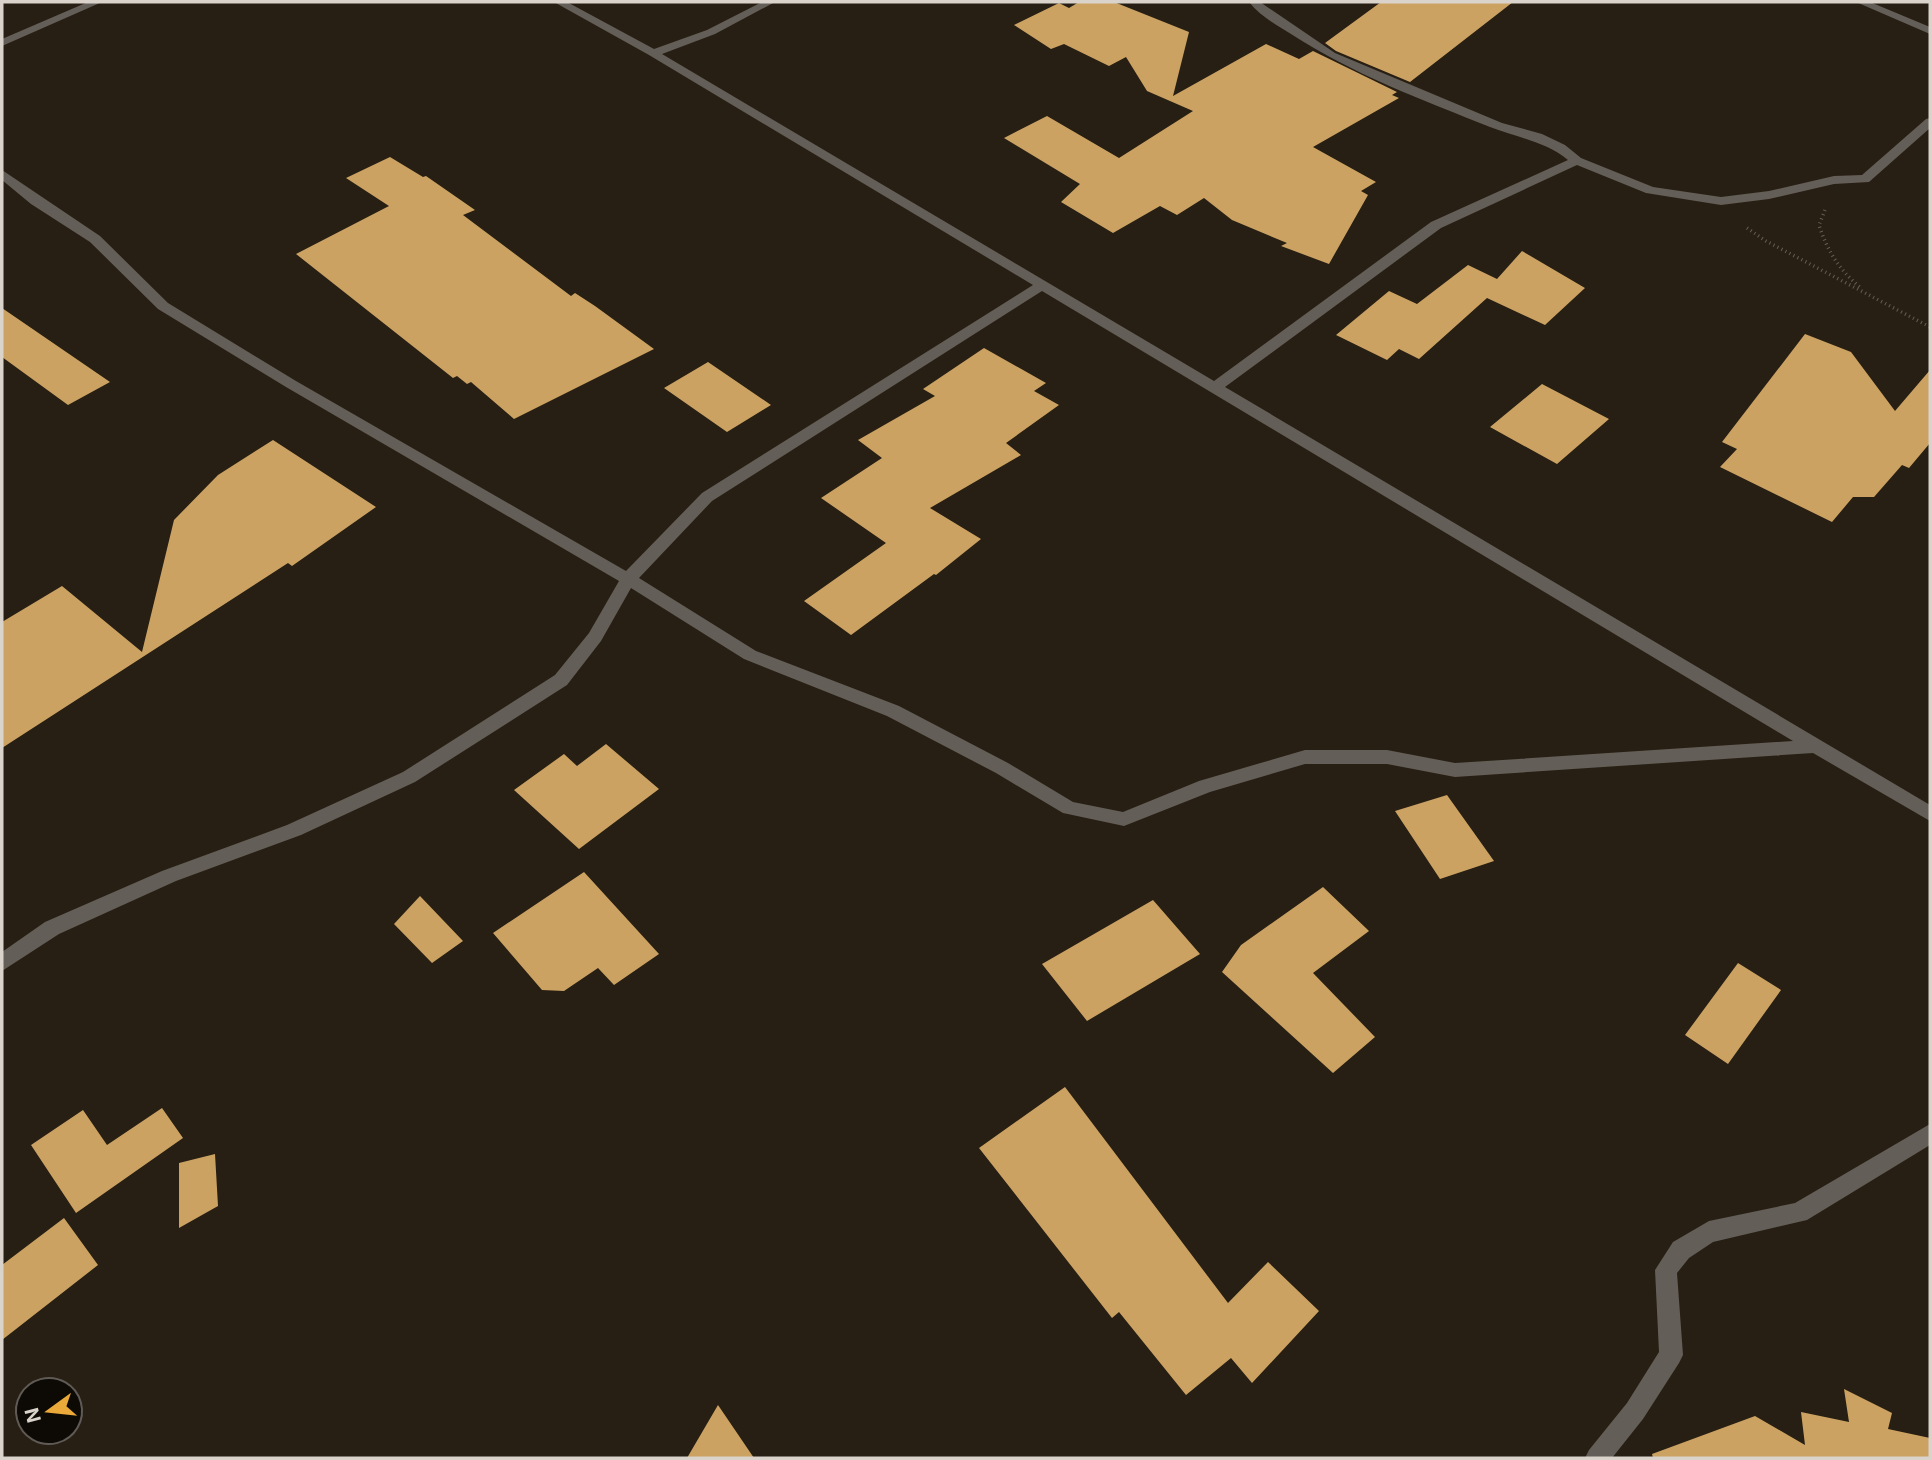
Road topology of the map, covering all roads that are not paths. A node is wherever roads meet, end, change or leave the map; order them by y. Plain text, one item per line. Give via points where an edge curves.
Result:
1 (97, 2) edge
2 (559, 2) edge
3 (770, 2) edge
4 (1254, 2) edge
5 (1861, 2) edge
6 (1930, 31) edge
7 (2, 43) edge
8 (653, 53) junction
9 (1930, 122) edge
10 (1577, 161) junction
11 (4, 177) edge
12 (1043, 285) junction
13 (1214, 388) junction
14 (628, 579) junction
15 (1819, 746) junction
16 (1930, 814) edge
17 (2, 963) edge
18 (1930, 1134) edge
19 (1597, 1458) edge

1 - 7 street
2 - 8 street
3 - 8 street via 711,32
4 - 10 street via 1331,55 1498,126 1538,137
5 - 6 street
8 - 12 street
9 - 10 street via 1865,179 1834,180 1721,201 1650,190
10 - 13 street via 1436,225
11 - 14 street via 95,240 163,306
12 - 13 street
12 - 14 street via 707,497
13 - 15 street
14 - 15 street via 750,655 893,711 1069,808 1124,819 1205,786 1305,757 1387,757 1455,770
14 - 17 street via 596,637 561,680 409,777 293,830 169,876 52,928
15 - 16 street
18 - 19 street via 1799,1213 1709,1233 1681,1250 1666,1270 1671,1355 1635,1412

